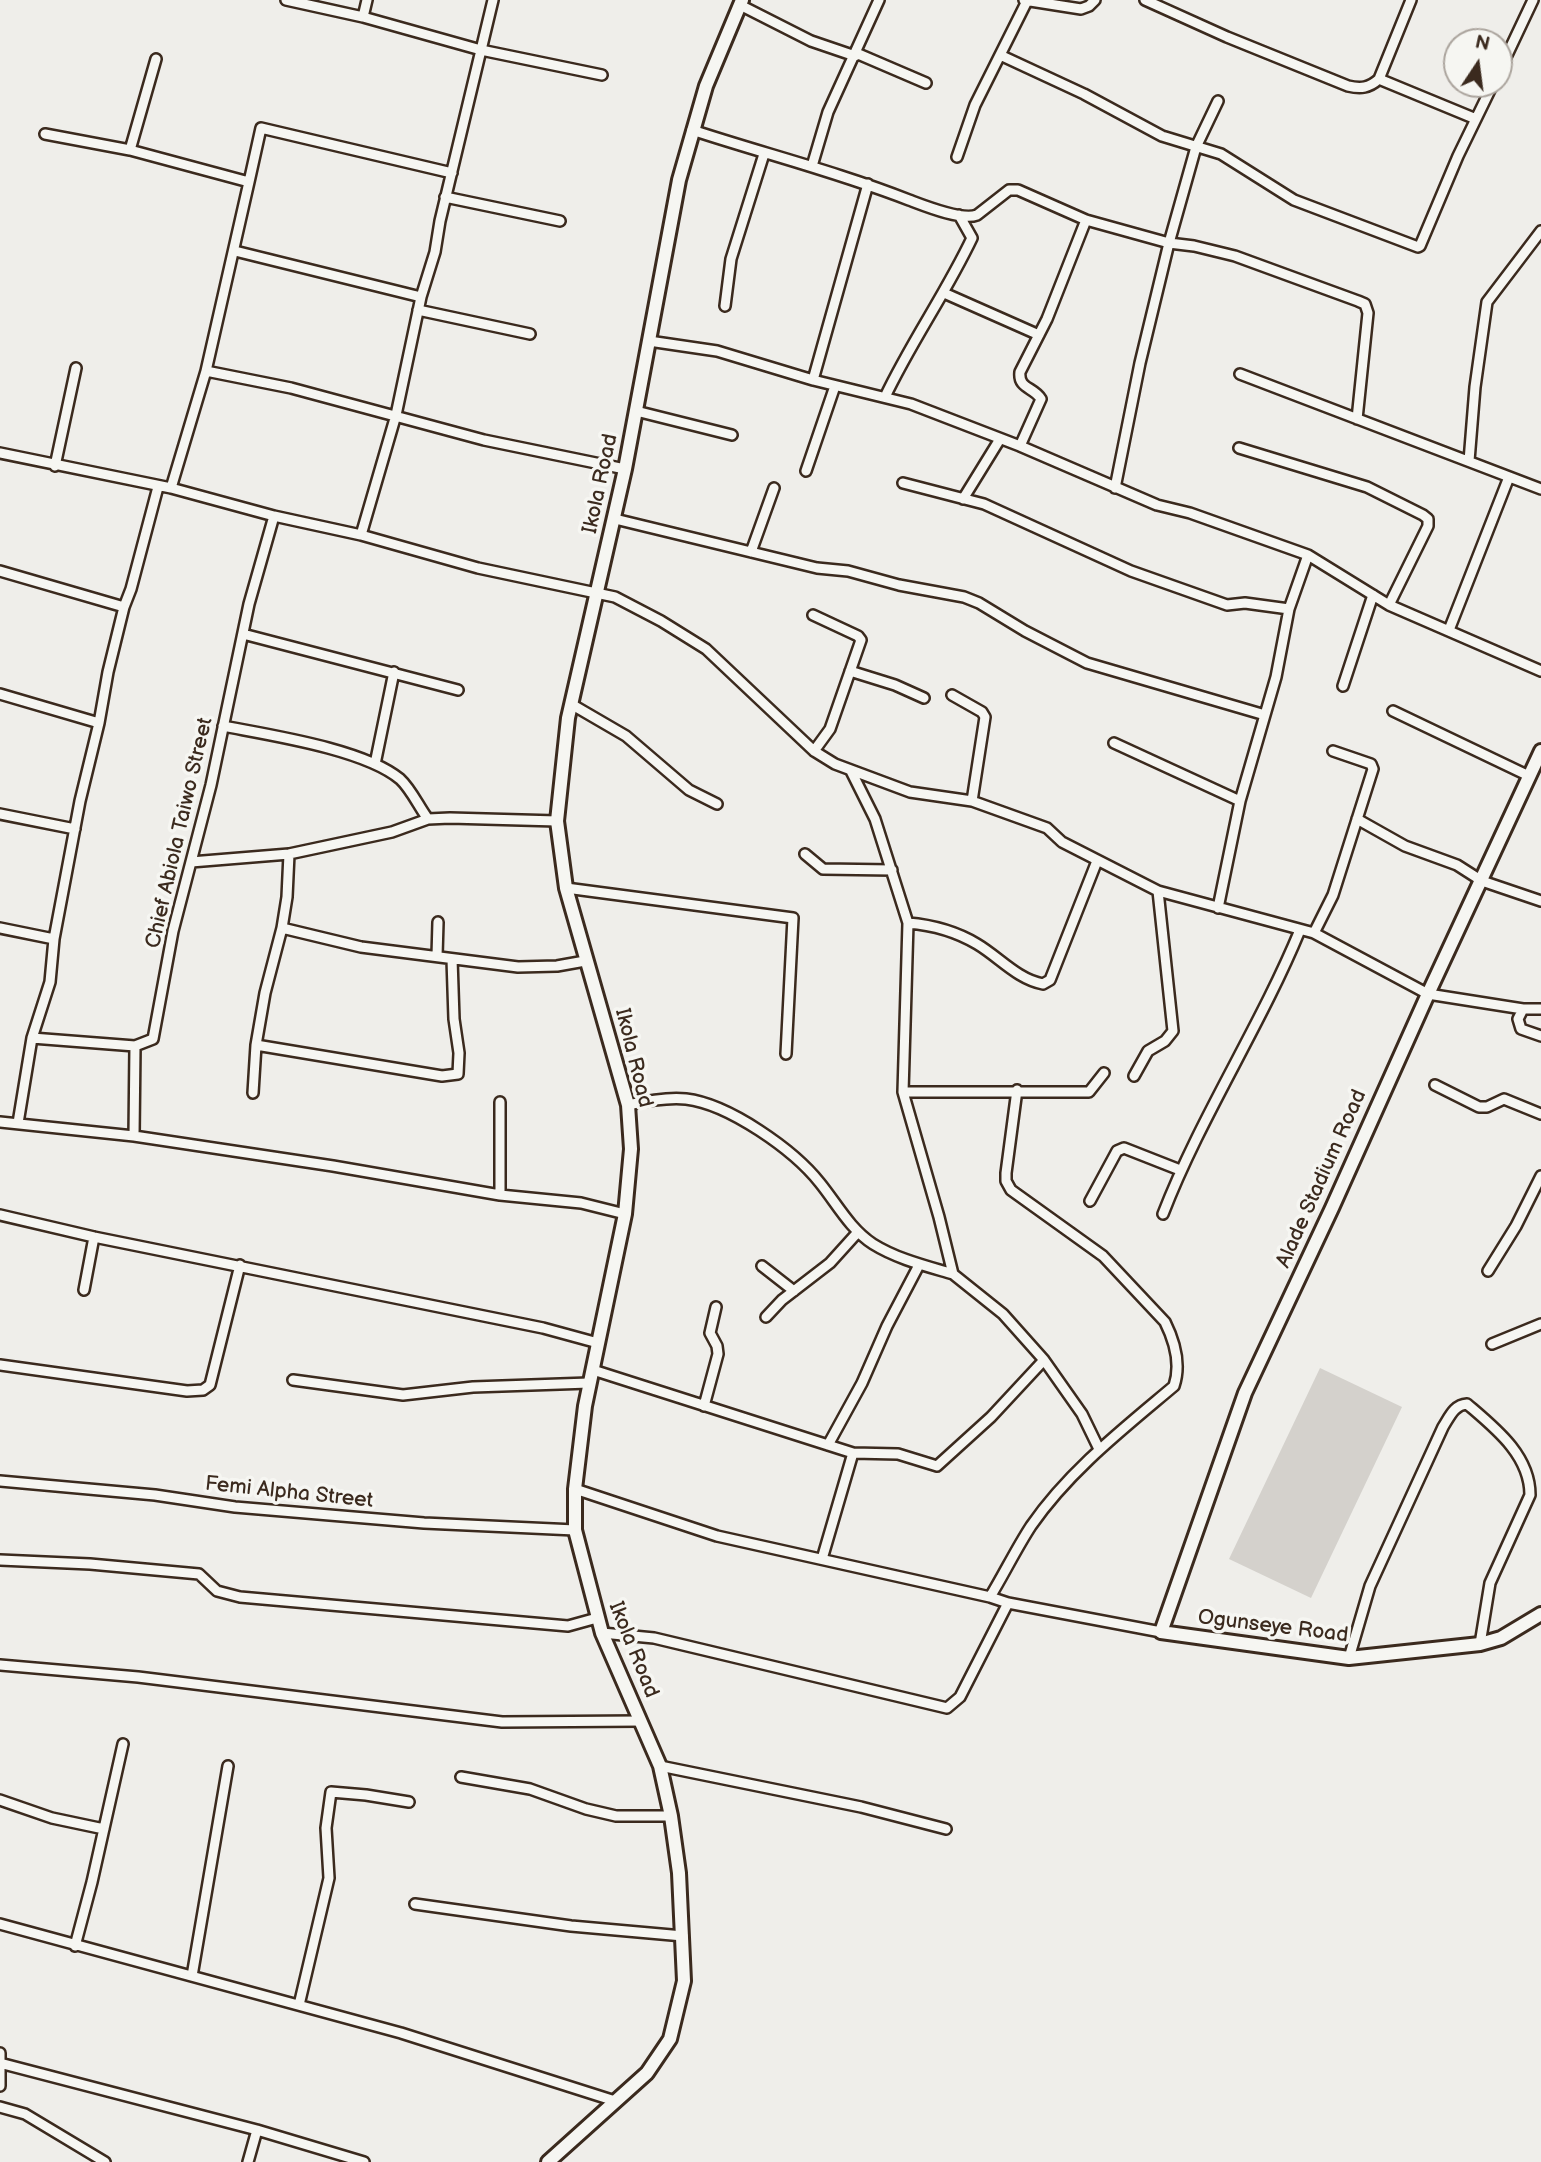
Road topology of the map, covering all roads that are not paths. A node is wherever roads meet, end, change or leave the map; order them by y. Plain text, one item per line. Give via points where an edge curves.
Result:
1 (286, 0) edge
2 (367, 0) edge
3 (493, 0) edge
4 (879, 0) edge
5 (1095, 0) edge
6 (1145, 0) edge
7 (1411, 0) edge
8 (1533, 0) edge
9 (1025, 1) edge
10 (741, 3) edge
11 (363, 17) junction
12 (1513, 42) edge
13 (481, 50) junction
14 (855, 54) junction
15 (1000, 55) junction
16 (156, 59) dead end
17 (602, 75) dead end
18 (1378, 79) junction
19 (926, 83) dead end
20 (1486, 98) edge
21 (1217, 101) dead end
22 (1476, 119) junction
23 (692, 130) junction
24 (45, 134) dead end
25 (1196, 147) junction
26 (130, 150) junction
27 (764, 153) junction
28 (957, 157) dead end
29 (812, 166) junction
30 (452, 173) junction
31 (249, 183) junction
32 (868, 184) junction
33 (445, 197) junction
34 (960, 215) junction
35 (560, 220) dead end
36 (1086, 220) junction
37 (1541, 231) edge
38 (1169, 243) junction
39 (235, 251) junction
40 (944, 293) junction
41 (421, 297) junction
42 (725, 306) dead end
43 (418, 310) junction
44 (530, 334) dead end
45 (1039, 335) junction
46 (649, 341) junction
47 (76, 368) dead end
48 (206, 371) junction
49 (1240, 374) dead end
50 (813, 380) junction
51 (835, 386) junction
52 (885, 397) junction
53 (636, 411) junction
54 (396, 415) junction
55 (1357, 419) junction
56 (732, 435) dead end
57 (1000, 439) junction
58 (1020, 446) junction
59 (1239, 448) dead end
60 (0, 453) edge
61 (1469, 461) junction
62 (55, 466) junction
63 (625, 469) junction
64 (806, 471) dead end
65 (1509, 477) junction
66 (903, 483) dead end
67 (158, 487) junction
68 (171, 488) junction
69 (774, 488) dead end
70 (1115, 488) junction
71 (1541, 489) edge
72 (963, 499) junction
73 (274, 516) junction
74 (615, 519) junction
75 (361, 535) junction
76 (751, 552) junction
77 (1308, 555) junction
78 (0, 572) edge
79 (597, 594) junction
80 (1373, 595) junction
81 (1389, 605) junction
82 (124, 607) junction
83 (1289, 610) junction
84 (813, 615) dead end
85 (1449, 630) junction
86 (243, 634) junction
87 (850, 671) junction
88 (1541, 671) edge
89 (394, 672) junction
90 (1343, 687) dead end
91 (458, 690) dead end
92 (0, 694) edge
93 (952, 695) dead end
94 (924, 698) dead end
95 (571, 704) junction
96 (1393, 711) dead end
97 (1265, 715) junction
98 (99, 723) junction
99 (223, 726) junction
100 (1114, 743) dead end
101 (814, 751) junction
102 (1333, 751) dead end
103 (1541, 751) edge
104 (375, 764) junction
105 (851, 771) junction
106 (1530, 776) junction
107 (972, 801) junction
108 (1240, 801) junction
109 (718, 804) dead end
110 (0, 814) edge
111 (1357, 819) junction
112 (428, 820) junction
113 (557, 821) junction
114 (75, 830) junction
115 (289, 854) junction
116 (806, 854) dead end
117 (1097, 861) junction
118 (191, 862) junction
119 (892, 870) junction
120 (1482, 881) junction
121 (566, 888) junction
122 (1158, 891) junction
123 (1541, 901) edge
124 (1218, 908) junction
125 (438, 922) dead end
126 (908, 923) junction
127 (0, 928) edge
128 (282, 928) junction
129 (1300, 930) junction
130 (1314, 933) junction
131 (54, 939) junction
132 (437, 956) junction
133 (453, 959) junction
134 (585, 961) junction
135 (1428, 994) junction
136 (1523, 1009) junction
137 (1541, 1009) edge
138 (1541, 1036) edge
139 (32, 1038) junction
140 (256, 1045) junction
141 (135, 1046) junction
142 (786, 1054) dead end
143 (1104, 1073) dead end
144 (1135, 1076) dead end
145 (1435, 1085) dead end
146 (1017, 1090) junction
147 (903, 1092) junction
148 (253, 1093) dead end
149 (500, 1102) dead end
150 (628, 1105) junction
151 (1541, 1114) edge
152 (0, 1122) edge
153 (18, 1123) junction
154 (134, 1136) junction
155 (1180, 1170) junction
156 (1541, 1176) edge
157 (500, 1195) junction
158 (1090, 1202) dead end
159 (625, 1214) junction
160 (1163, 1214) dead end
161 (0, 1215) edge
162 (858, 1232) junction
163 (94, 1237) junction
164 (240, 1265) junction
165 (919, 1265) junction
166 (762, 1266) dead end
167 (1488, 1271) dead end
168 (953, 1274) junction
169 (84, 1290) dead end
170 (794, 1290) junction
171 (716, 1307) dead end
172 (766, 1317) dead end
173 (1541, 1324) edge
174 (598, 1343) junction
175 (1492, 1344) dead end
176 (1044, 1360) junction
177 (0, 1365) edge
178 (593, 1370) junction
179 (293, 1380) dead end
180 (589, 1383) junction
181 (704, 1406) junction
182 (828, 1444) junction
183 (1099, 1449) junction
184 (853, 1453) junction
185 (0, 1481) edge
186 (575, 1489) junction
187 (575, 1530) junction
188 (822, 1559) junction
189 (0, 1560) edge
190 (990, 1597) junction
191 (1008, 1603) junction
192 (1541, 1614) edge
193 (597, 1618) junction
194 (1161, 1632) junction
195 (602, 1633) junction
196 (1480, 1644) junction
197 (1349, 1658) junction
198 (0, 1665) edge
199 (641, 1721) junction
200 (122, 1744) dead end
201 (229, 1766) dead end
202 (660, 1766) junction
203 (461, 1777) dead end
204 (0, 1800) edge
205 (409, 1802) dead end
206 (671, 1816) junction
207 (104, 1829) junction
208 (946, 1829) dead end
209 (415, 1904) dead end
210 (0, 1924) edge
211 (683, 1937) junction
212 (75, 1946) junction
213 (192, 1976) junction
214 (299, 2005) junction
215 (0, 2053) edge
216 (0, 2063) edge
217 (0, 2087) edge
218 (615, 2101) junction
219 (0, 2107) edge
220 (257, 2130) junction
221 (105, 2162) edge
222 (248, 2162) edge
223 (363, 2162) edge
224 (548, 2162) edge

1 - 11 street
2 - 11 street
3 - 13 street
4 - 14 street
5 - 9 street via 1081,9
6 - 18 street via 1348,86 1360,89
7 - 18 street
8 - 12 street
9 - 15 street
10 - 14 street via 811,41
10 - 23 street, Ikola Road
11 - 13 street
13 - 17 street
13 - 30 street
14 - 19 street
14 - 29 street via 828,112
15 - 25 street via 1162,135
15 - 28 street via 975,105
16 - 26 street
18 - 22 street
20 - 22 street
21 - 25 street
22 - 25 street via 1418,247 1294,200 1220,154
23 - 27 street
23 - 46 street, Ikola Road
24 - 26 street
25 - 38 street
26 - 31 street
27 - 29 street
27 - 42 street via 732,259
29 - 32 street
30 - 31 street via 261,128
30 - 33 street
31 - 39 street
32 - 34 street
32 - 50 street
33 - 35 street
33 - 41 street
34 - 36 street via 977,215 1013,190
34 - 40 street via 972,238
36 - 38 street
36 - 45 street
37 - 61 street via 1487,302
38 - 55 street via 1235,256 1365,304 1368,313
38 - 70 street
39 - 41 street
39 - 48 street
40 - 45 street
40 - 52 street
41 - 43 street
43 - 44 street
43 - 54 street
45 - 58 street via 1019,379 1041,399
46 - 50 street via 717,351
46 - 53 street, Ikola Road
47 - 62 street
48 - 54 street
48 - 68 street
49 - 55 street
50 - 51 street
51 - 52 street
51 - 64 street
52 - 57 street
53 - 56 street
53 - 63 street, Ikola Road
54 - 63 street via 484,440
54 - 75 street
55 - 61 street
57 - 58 street
57 - 72 street
58 - 70 street
59 - 81 street via 1367,487 1428,519
60 - 62 street
61 - 65 street
62 - 67 street
63 - 74 street, Ikola Road
65 - 71 street
65 - 85 street
66 - 72 street
67 - 68 street
67 - 82 street
68 - 73 street
69 - 76 street
70 - 77 street
72 - 83 street via 1012,515 1131,571 1227,605
73 - 75 street
73 - 86 street, Chief Abiola Taiwo Street
74 - 76 street
74 - 79 street, Ikola Road
75 - 79 street via 478,568
76 - 97 street via 964,597 1087,663
77 - 80 street
77 - 83 street
78 - 82 street
79 - 95 street, Ikola Road
79 - 101 street via 615,597 706,649
80 - 81 street
80 - 90 street
81 - 85 street
82 - 98 street
83 - 97 street
84 - 87 street via 859,637
85 - 88 street
86 - 89 street
86 - 99 street, Chief Abiola Taiwo Street
87 - 94 street
87 - 101 street via 830,729
89 - 91 street
89 - 104 street
92 - 98 street
93 - 107 street via 985,717
95 - 109 street via 626,736 689,790
95 - 113 street, Ikola Road
96 - 106 street
97 - 108 street
98 - 114 street
99 - 104 street via 309,743
99 - 118 street, Chief Abiola Taiwo Street
100 - 108 street
101 - 105 street
102 - 111 street via 1373,766
103 - 106 street, Alade Stadium Road
104 - 112 street via 401,780
105 - 107 street via 910,792
105 - 119 street via 875,819
106 - 120 street, Alade Stadium Road
107 - 117 street via 1047,828
108 - 124 street
110 - 114 street
111 - 120 street
111 - 130 street via 1333,895
112 - 113 street
112 - 115 street
113 - 121 street, Ikola Road
114 - 131 street
115 - 118 street
115 - 128 street
116 - 119 street via 823,869
117 - 122 street
117 - 126 street via 1050,980 1043,984 1010,969 956,933
118 - 141 street, Chief Abiola Taiwo Street via 155,1033 153,1039
119 - 126 street
120 - 123 street
120 - 135 street, Alade Stadium Road
121 - 134 street, Ikola Road
121 - 142 street via 793,918
122 - 124 street
122 - 144 street via 1173,1031 1148,1051
124 - 129 street
125 - 132 street
126 - 147 street
127 - 131 street
128 - 132 street via 361,947
128 - 140 street
129 - 130 street
129 - 155 street
130 - 135 street
131 - 139 street via 50,982
132 - 133 street
133 - 134 street via 517,967
133 - 140 street via 458,1074 442,1076
134 - 150 street, Ikola Road
135 - 136 street
135 - 194 street, Alade Stadium Road via 1245,1393
136 - 137 street
136 - 138 street via 1518,1019 1521,1029
139 - 141 street
139 - 153 street
140 - 148 street
141 - 154 street
143 - 146 street via 1089,1092
145 - 151 street via 1479,1107 1504,1099
146 - 147 street
146 - 183 street via 1006,1173 1011,1190 1103,1256 1171,1333 1178,1372 1174,1386
147 - 168 street
149 - 157 street
150 - 159 street, Ikola Road via 631,1149
150 - 162 street via 685,1099 709,1104 763,1133 806,1167
152 - 153 street
153 - 154 street
154 - 157 street
155 - 158 street via 1124,1148 1117,1151
155 - 160 street
156 - 167 street
157 - 159 street via 581,1203
159 - 174 street, Ikola Road
161 - 163 street
162 - 165 street
162 - 170 street
163 - 164 street
163 - 169 street
164 - 174 street
164 - 177 street via 210,1385 203,1390
165 - 168 street
165 - 182 street
166 - 170 street
168 - 176 street via 1003,1314
170 - 172 street
171 - 181 street via 710,1333 718,1354
173 - 175 street
174 - 178 street, Ikola Road
176 - 183 street via 1082,1414
176 - 184 street via 940,1465 898,1454
178 - 180 street, Ikola Road
178 - 181 street
179 - 180 street via 403,1395
180 - 186 street, Ikola Road
181 - 182 street
182 - 184 street
183 - 190 street via 1031,1526
184 - 188 street
185 - 187 street, Femi Alpha Street via 397,1521
186 - 187 street, Ikola Road
186 - 188 street via 716,1536
187 - 193 street, Ikola Road
188 - 190 street
189 - 193 street via 199,1574 217,1591 270,1600 568,1626
190 - 191 street
191 - 194 street
191 - 195 street via 960,1698 947,1708 654,1638
192 - 196 street, Ogunseye Road via 1501,1638
193 - 195 street, Ikola Road
194 - 197 street, Ogunseye Road
195 - 199 street, Ikola Road
196 - 197 street, Ogunseye Road
196 - 197 street via 1490,1583 1530,1488 1509,1442 1467,1404 1459,1405 1443,1427 1370,1586
198 - 199 street via 138,1676 502,1722
199 - 202 street, Ikola Road
200 - 207 street
201 - 213 street
202 - 206 street, Ikola Road
202 - 208 street
203 - 206 street via 530,1789 616,1816
204 - 207 street
205 - 214 street via 331,1792 326,1828 329,1878
206 - 211 street, Ikola Road
207 - 212 street
209 - 211 street
210 - 212 street
211 - 218 street, Ikola Road via 684,1981 670,2039 647,2073
212 - 213 street
213 - 214 street
214 - 218 street
215 - 216 street
216 - 217 street
216 - 220 street
218 - 224 street, Ikola Road
219 - 221 street via 25,2114
220 - 222 street
220 - 223 street

